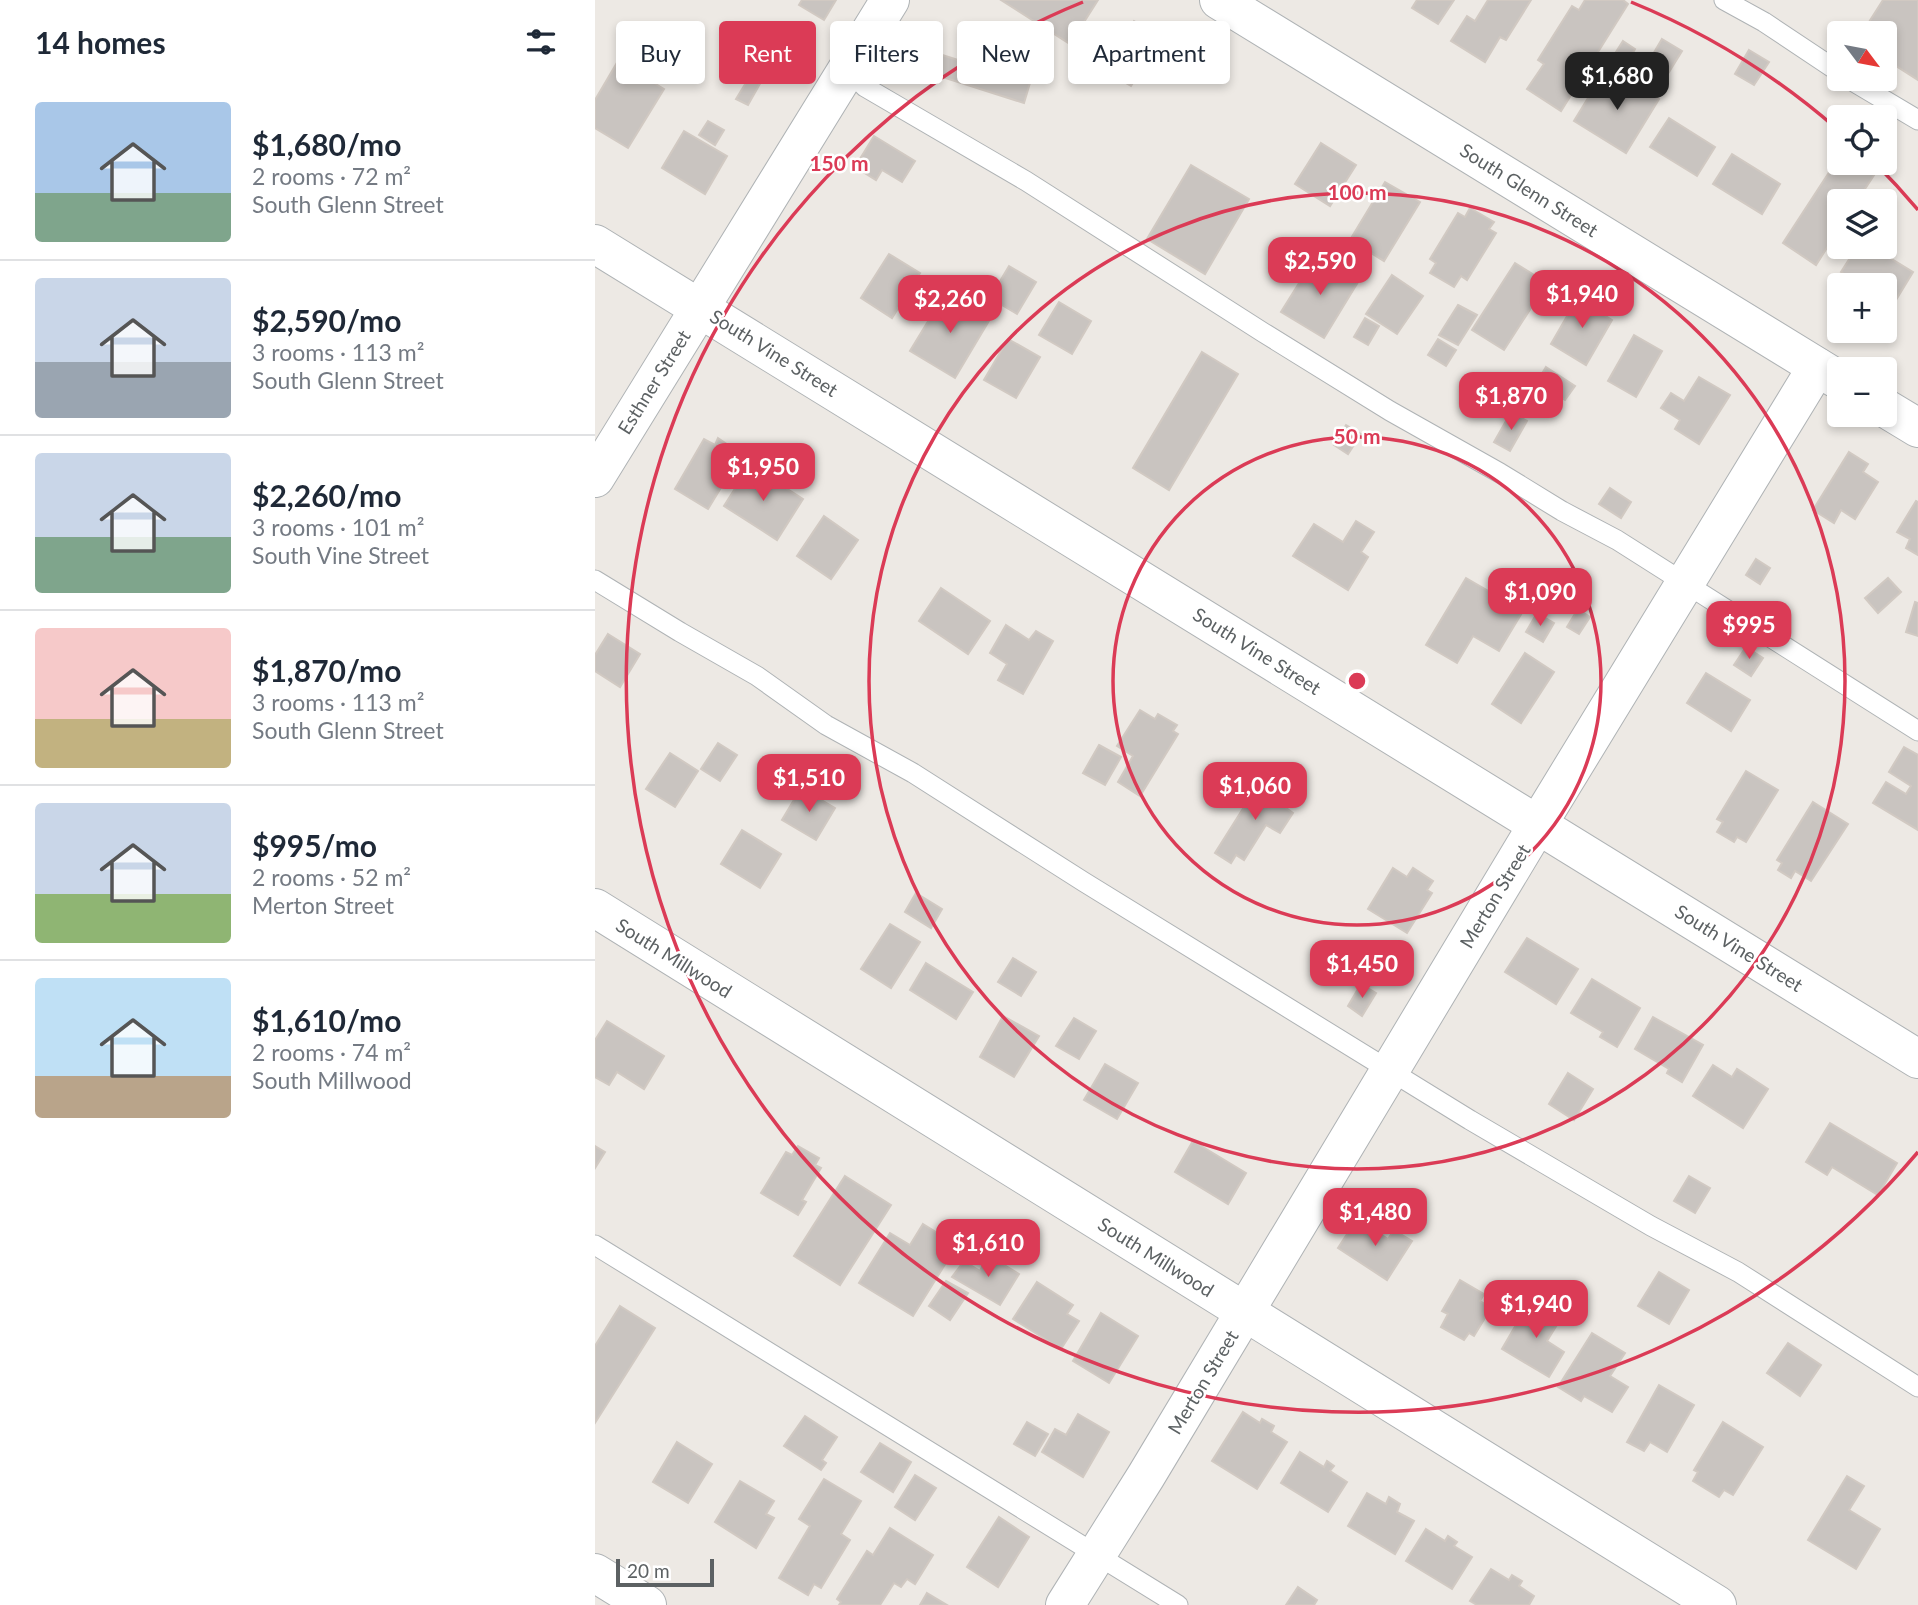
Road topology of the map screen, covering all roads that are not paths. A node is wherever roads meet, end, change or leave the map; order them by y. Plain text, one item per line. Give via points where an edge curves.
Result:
1 (890, 0) edge
2 (1219, 0) edge
3 (1724, 0) edge
4 (877, 21) edge
5 (1827, 64) edge
6 (838, 84) edge
7 (862, 84) edge
8 (1869, 91) edge
9 (1918, 120) edge
10 (595, 244) edge
11 (700, 308) junction
12 (1827, 373) edge
13 (1827, 375) edge
14 (1897, 415) edge
15 (1918, 428) edge
16 (595, 478) edge
17 (595, 580) edge
18 (1685, 584) junction
19 (1918, 731) edge
20 (1538, 824) junction
21 (595, 908) edge
22 (1918, 1059) edge
23 (1390, 1070) junction
24 (595, 1245) edge
25 (1244, 1313) junction
26 (1918, 1387) edge
27 (1096, 1555) junction
28 (595, 1573) edge
29 (646, 1605) edge
30 (1065, 1605) edge
31 (1178, 1605) edge
32 (1717, 1605) edge

1 - 4 street, Esthner Street
2 - 12 street, South Glenn Street
3 - 5 lane
6 - 11 street, Esthner Street
7 - 18 lane via 1026,181 1390,411 1617,540
8 - 9 lane
10 - 11 street, South Vine Street
11 - 16 street, Esthner Street
11 - 20 street, South Vine Street
13 - 18 street, Merton Street
14 - 15 street
17 - 23 lane
18 - 19 lane
18 - 20 street, Merton Street
20 - 22 street, South Vine Street
20 - 23 street, Merton Street
21 - 25 street, South Millwood
23 - 25 street, Merton Street
23 - 26 lane via 1627,1212 1738,1272
24 - 27 lane
25 - 27 street, Merton Street
25 - 32 street, South Millwood
27 - 30 street, Merton Street
27 - 31 lane
28 - 29 street

